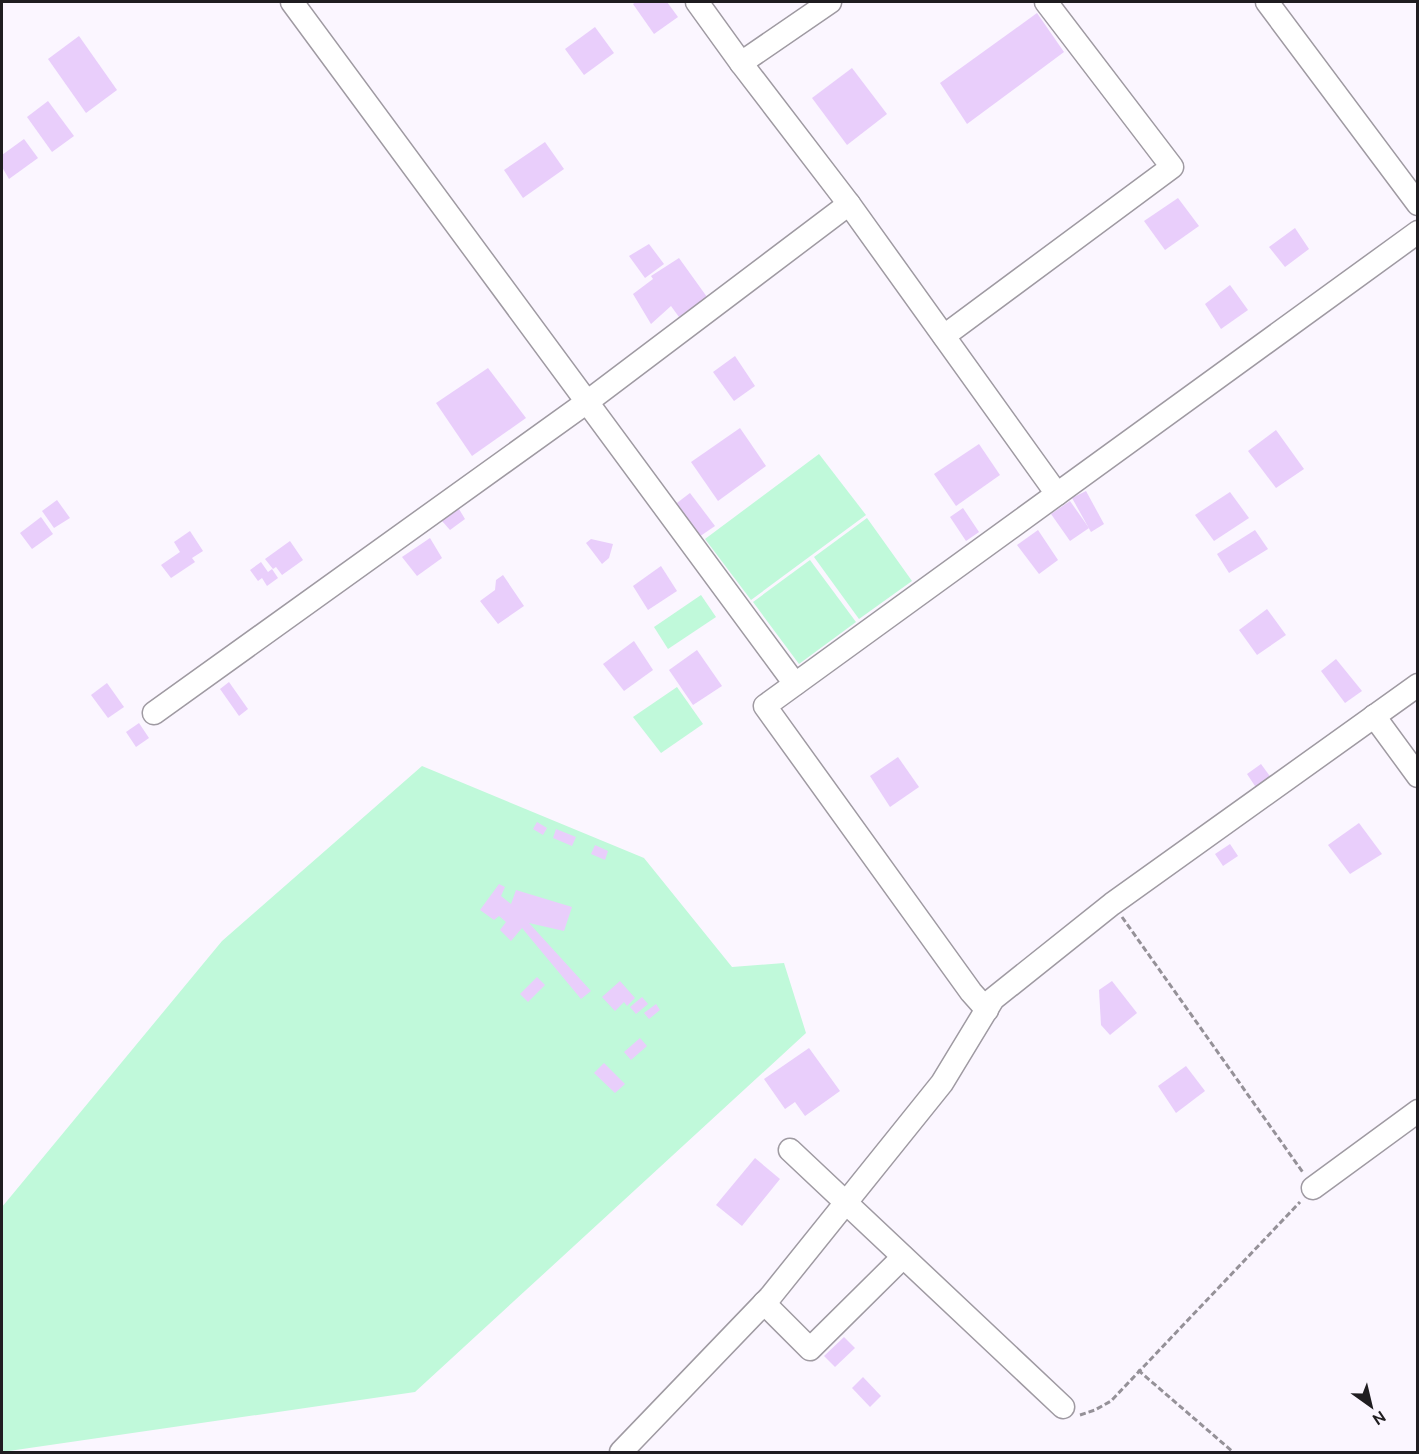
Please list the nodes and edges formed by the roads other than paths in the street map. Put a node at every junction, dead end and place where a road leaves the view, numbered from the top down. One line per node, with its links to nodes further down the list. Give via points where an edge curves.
1 (292, 2): 11 (street)
2 (696, 2): 6 (street)
3 (830, 2): 6 (street)
4 (1046, 2): 10 (street, via 1172,167)
5 (1267, 2): 8 (street)
6 (741, 63): 7 (street)
7 (849, 204): 10 (street); 11 (street)
8 (1418, 204)
9 (1418, 232): 12 (street)
10 (944, 336): 12 (street)
11 (587, 402): 13 (street); 15 (street)
12 (1057, 494): 13 (street)
13 (795, 684): 18 (street, via 765,706)
14 (1418, 685): 16 (street)
15 (154, 713)
16 (1374, 716): 17 (street); 18 (street, via 1112,904 993,999)
17 (1418, 776)
18 (987, 1010): 22 (street, via 942,1083)
19 (1418, 1111): 21 (street)
20 (790, 1150): 22 (street)
21 (1314, 1188)
22 (846, 1203): 23 (street); 24 (street)
23 (903, 1257): 24 (street, via 810,1349); 25 (street)
24 (764, 1303): 26 (street)
25 (1063, 1407)
26 (621, 1452)

